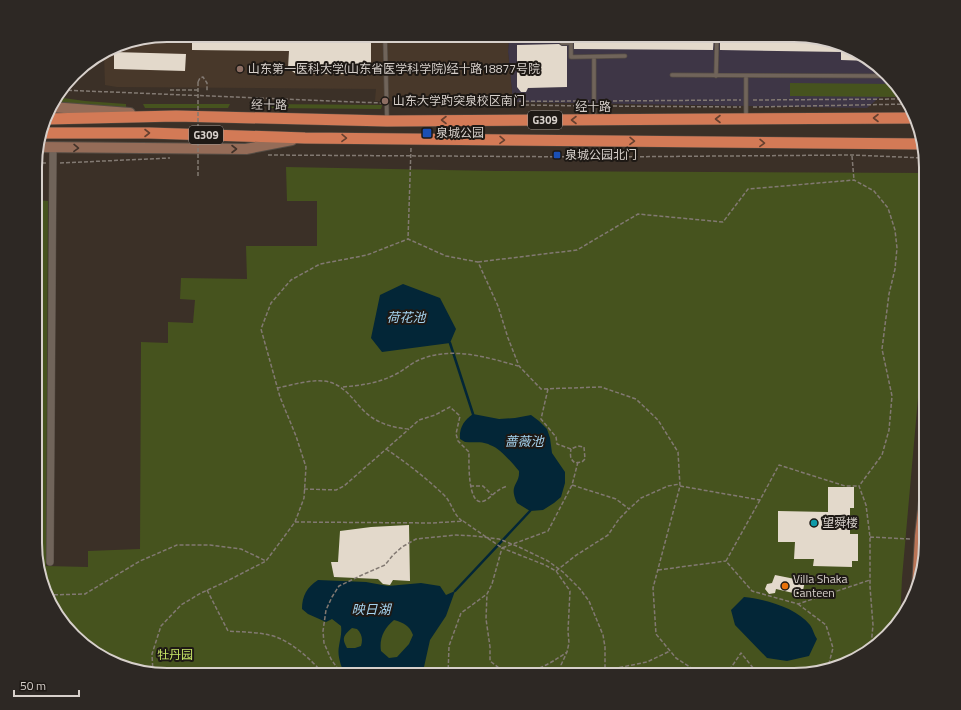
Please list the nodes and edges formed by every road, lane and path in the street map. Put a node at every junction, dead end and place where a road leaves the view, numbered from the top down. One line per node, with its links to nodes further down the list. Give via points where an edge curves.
1 (385, 42): 15 (lane)
2 (562, 42): 5 (lane, via 571,43 571,57)
3 (716, 42): 7 (lane)
4 (625, 56): 5 (lane)
5 (594, 57): 16 (lane)
6 (672, 76): 7 (lane)
7 (716, 76): 8 (lane)
8 (746, 76): 9 (lane); 14 (lane)
9 (879, 76)
10 (69, 90): 15 (path)
11 (198, 90): 12 (path, bridge, via 198,82 203,77 206,79); 15 (path, via 170,90 170,93); 41 (path, bridge)
12 (207, 91)
13 (899, 99): 14 (path)
14 (746, 100): 16 (path); 19 (lane)
15 (386, 103): 16 (path); 16 (path); 24 (lane)
16 (594, 103): 19 (path); 23 (lane)
17 (902, 104): 19 (path)
18 (58, 107): 20 (main road, 经十路)
19 (746, 113): 21 (highway, 经十路 / G309, one-way to 19); 23 (highway, 经十路 / G309, one-way to 23)
20 (176, 116): 22 (highway, 经十路 / G309); 24 (highway, 经十路 / G309)
21 (908, 118)
22 (52, 119)
23 (594, 120): 24 (highway, 经十路 / G309, one-way to 24)
24 (387, 121)
25 (47, 133): 26 (highway, G309, one-way to 26, via 149,133)
26 (305, 138): 27 (highway, G309, one-way to 27); 31 (main road, one-way to 26, via 246,149)
27 (411, 139): 28 (highway, G309, one-way to 28); 34 (path)
28 (851, 144): 29 (highway, G309); 33 (path)
29 (917, 144)
30 (44, 147): 31 (main road)
31 (54, 147): 40 (street)
32 (262, 155): 34 (path)
33 (852, 155): 34 (path); 38 (path); 42 (path)
34 (411, 156): 43 (path)
35 (199, 157): 37 (path)
36 (175, 158): 40 (path)
37 (191, 158)
38 (919, 158)
39 (42, 163): 40 (path)
40 (53, 163): 69 (street)
41 (198, 177)
42 (854, 180): 44 (path, via 748,189 724,222 638,214 577,250); 57 (path, via 874,191 888,208 897,248 882,348 892,396 889,430 882,455)
43 (408, 239): 44 (path, via 446,256); 47 (path, via 367,255 320,264 291,280 271,302 261,329)
44 (478, 262): 45 (path, via 498,306)
45 (519, 366): 46 (path, via 472,354 440,354 418,360 398,374 371,384); 48 (path, via 541,389)
46 (342, 387): 47 (path, via 329,381 317,380); 49 (path, via 365,412 380,422)
47 (277, 388): 58 (path, via 306,467)
48 (548, 389): 51 (path, via 541,420 556,437 557,444); 54 (path, via 601,387 636,399 658,420 678,452)
49 (409, 429): 50 (path); 55 (path, via 419,420 450,407 460,416 456,434 458,441 469,452)
50 (386, 449): 58 (path, via 336,490); 62 (path, via 414,467 446,497 456,516)
51 (572, 449): 52 (path, via 571,460); 52 (path, via 584,447 585,459)
52 (578, 462): 53 (path)
53 (572, 485): 61 (path, via 616,499); 66 (path, via 548,531)
54 (680, 485): 60 (path); 61 (path, via 668,486 641,498); 70 (path)
55 (470, 486): 59 (path, via 483,486); 59 (path, via 479,501 485,501)
56 (507, 486): 59 (path)
57 (859, 486): 60 (path, via 845,486 779,466); 64 (path, via 866,505)
58 (304, 489): 63 (path, via 304,498)
59 (492, 495)
60 (760, 500): 68 (path)
61 (629, 509): 71 (path, via 608,535 575,556)
62 (463, 521): 63 (path); 66 (path)
63 (295, 522): 67 (path)
64 (870, 537): 65 (path); 72 (path)
65 (919, 540)
66 (502, 548): 71 (path); 74 (path)
67 (266, 561): 73 (path); 75 (path, via 241,549 210,545 178,545 140,561 85,594)
68 (726, 561): 70 (path); 76 (path, via 752,590)
69 (50, 562)
70 (658, 570): 78 (path, via 653,588 656,634)
71 (556, 572): 79 (path, via 570,591)
72 (870, 580): 76 (path); 77 (path)
73 (207, 590): 81 (path, via 181,604 160,626 152,654); 83 (path, via 228,631 271,635 291,644)
74 (487, 594): 85 (path, via 461,613 449,646); 86 (path, via 486,619 490,662)
75 (54, 595)
76 (798, 604): 80 (path, via 826,625 833,648)
77 (872, 640)
78 (670, 651): 90 (path, via 647,662); 91 (path)
79 (567, 652): 87 (path, via 550,664); 88 (path)
80 (829, 663)
81 (153, 666): 82 (path)
82 (150, 667)
83 (319, 668)
84 (337, 668): 89 (path, bridge, via 324,643 323,631 326,610 339,586 385,565 402,547 416,540 456,535 499,539 548,561 563,572 589,601 603,635)
85 (448, 668)
86 (498, 668)
87 (539, 668)
88 (561, 668)
89 (605, 668)
90 (617, 668)
91 (691, 668)
92 (731, 668): 93 (path, via 741,653)
93 (753, 668)

